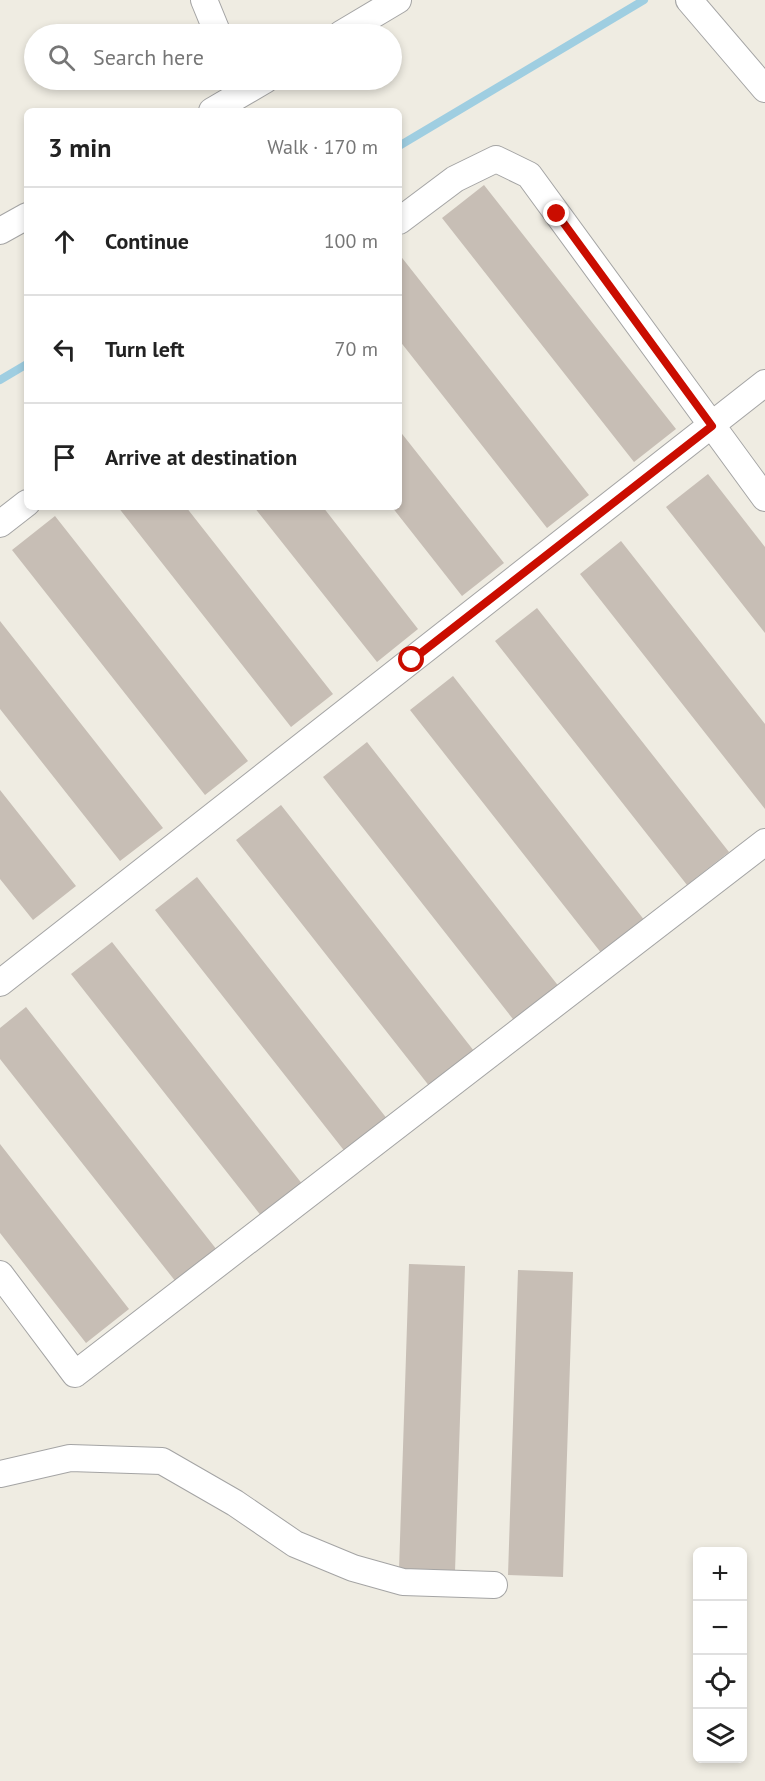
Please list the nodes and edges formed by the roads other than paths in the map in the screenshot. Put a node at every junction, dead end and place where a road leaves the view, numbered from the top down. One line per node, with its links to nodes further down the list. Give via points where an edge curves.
1 (204, 0): 4 (lane)
2 (398, 0): 5 (lane)
3 (690, 2): 6 (lane)
4 (214, 24)
5 (358, 24)
6 (765, 89)
7 (235, 90): 8 (lane)
8 (215, 108)
9 (24, 218): 11 (lane)
10 (402, 219): 13 (lane, via 455,178 496,159 529,175)
11 (0, 231)
12 (765, 383): 13 (lane)
13 (712, 426): 14 (lane); 18 (lane)
14 (765, 498)
15 (24, 505): 16 (lane)
16 (0, 524)
17 (765, 842): 19 (lane, via 75,1374)
18 (0, 983)
19 (0, 1274)
20 (0, 1474): 21 (lane, via 70,1458 162,1461 235,1503 295,1544 353,1568 403,1582)
21 (494, 1585)

